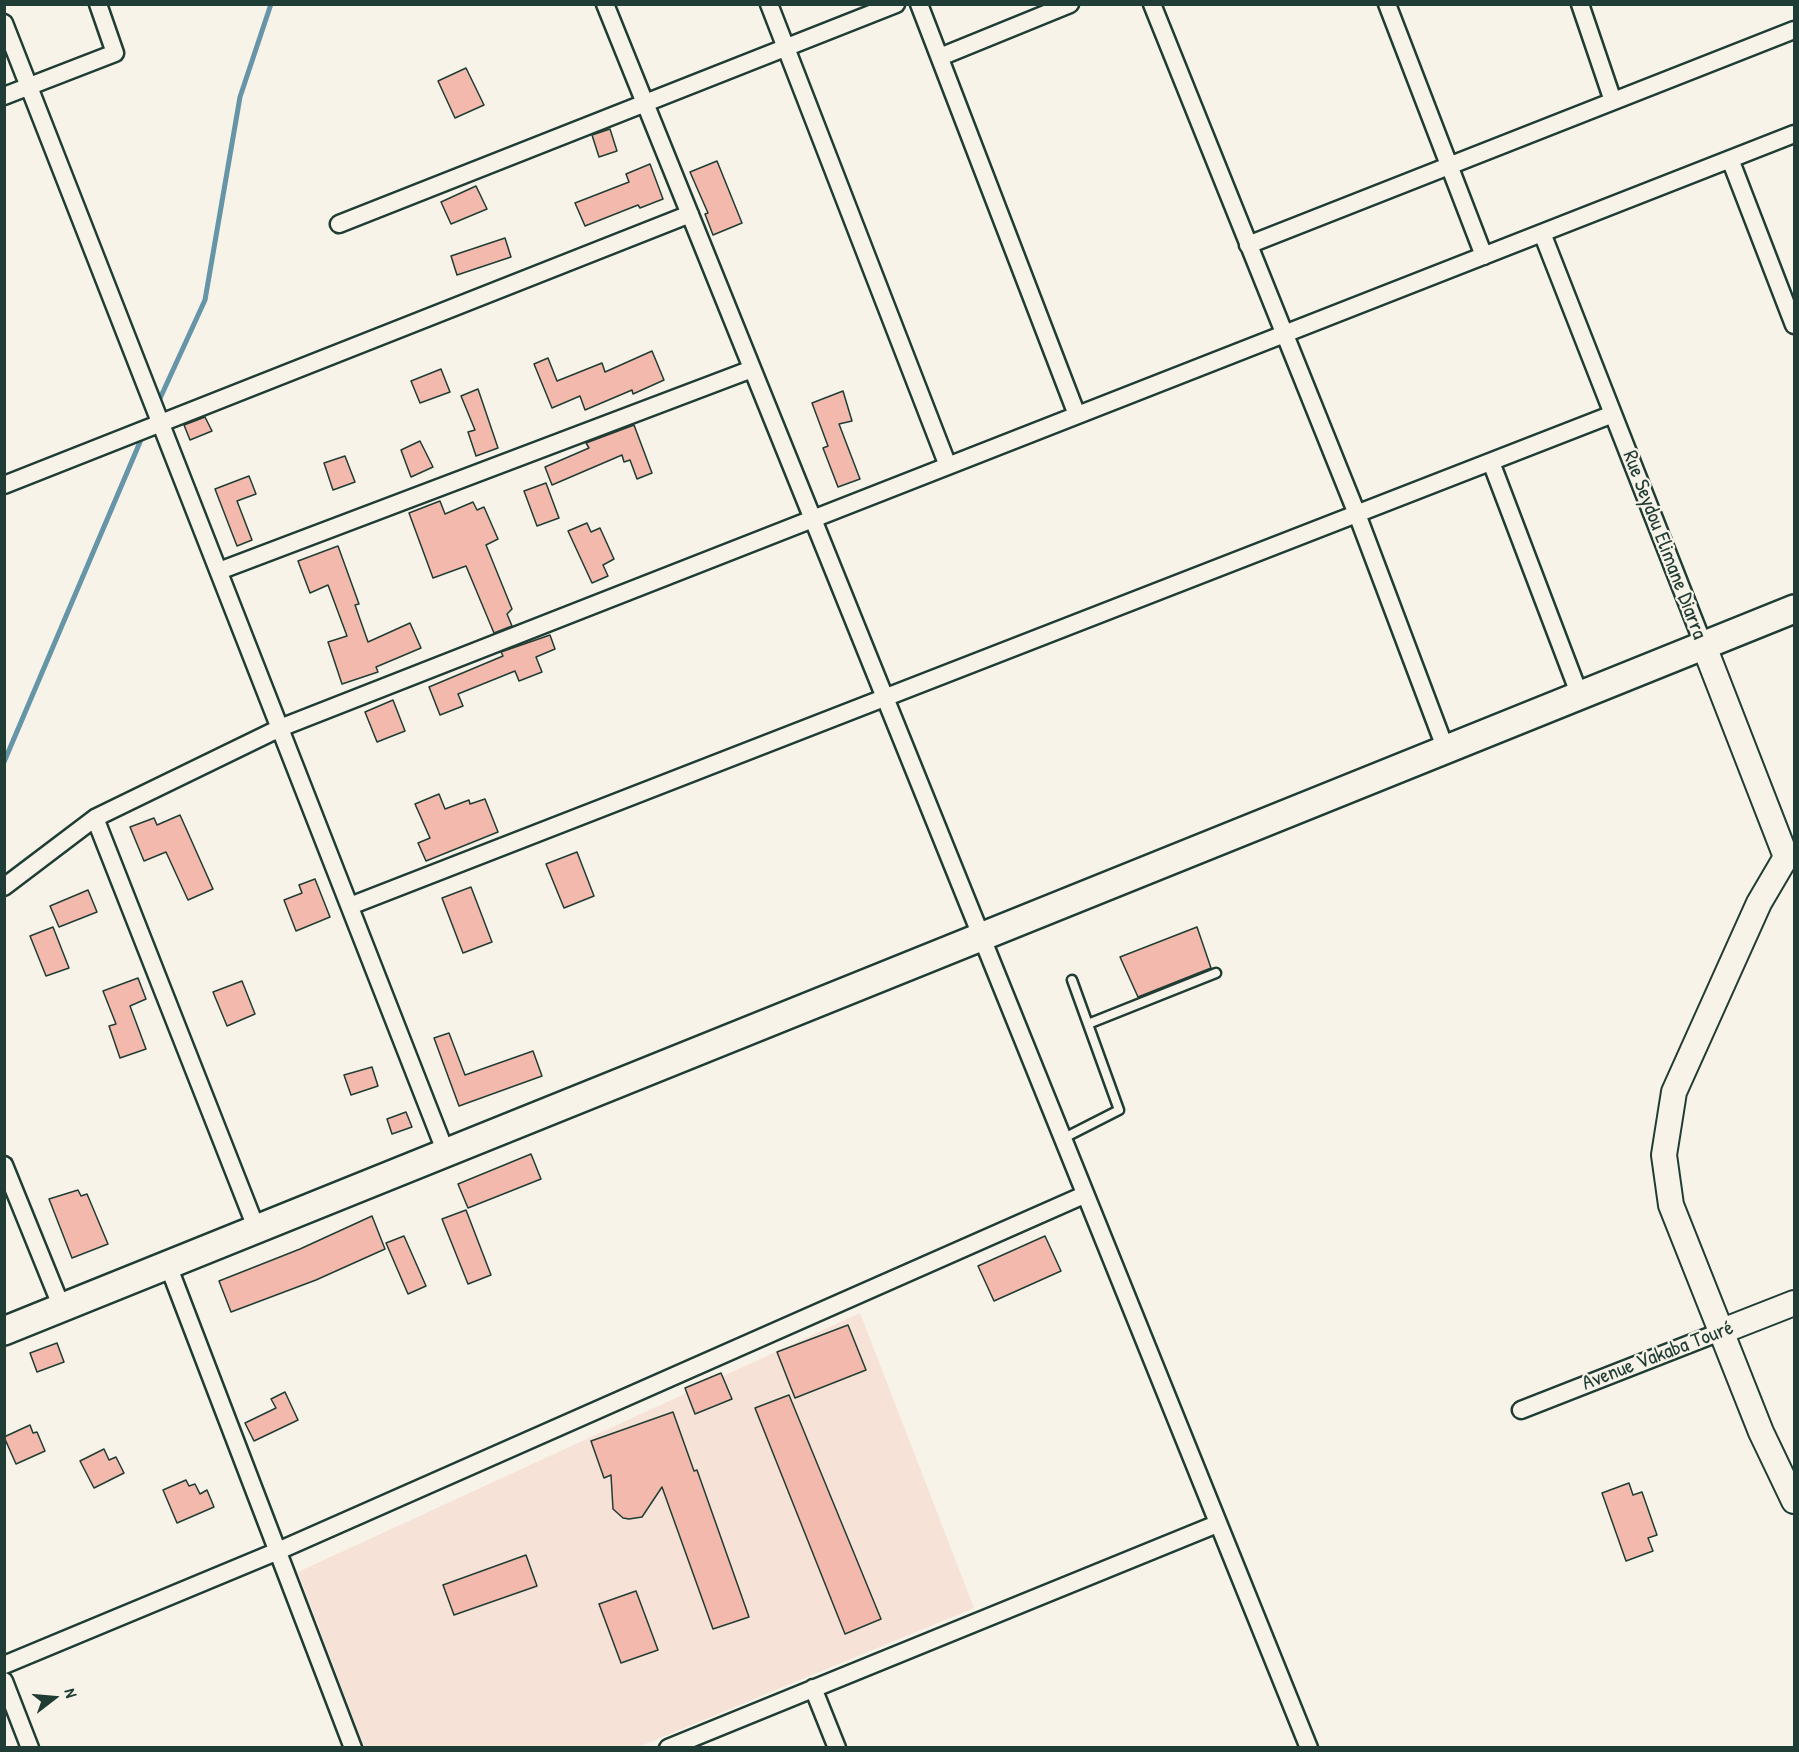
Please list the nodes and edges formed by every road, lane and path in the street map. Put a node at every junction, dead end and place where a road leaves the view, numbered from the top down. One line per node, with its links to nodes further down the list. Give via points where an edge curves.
1 (98, 4): 14 (street, via 115,52)
2 (605, 4): 17 (street)
3 (769, 4): 12 (street)
4 (896, 4): 12 (street)
5 (920, 4): 13 (street)
6 (1070, 4): 13 (street)
7 (1152, 4): 24 (street)
8 (1387, 4): 20 (street)
9 (1580, 4): 16 (street)
10 (4, 23): 14 (street)
11 (1794, 30): 16 (street)
12 (786, 48): 17 (street); 33 (street)
13 (940, 57): 30 (street)
14 (29, 86): 15 (street); 31 (street)
15 (4, 96)
16 (1613, 101): 20 (street)
17 (645, 104): 21 (street); 22 (street)
18 (1794, 134): 19 (street)
19 (1730, 159): 23 (street); 26 (street)
20 (1449, 166): 24 (street); 25 (street)
21 (690, 214): 28 (street); 31 (street)
22 (339, 224)
23 (1542, 233): 25 (street); 29 (street, Rue Seydou Elimane Diarra)
24 (1248, 245): 27 (street)
25 (1484, 256): 27 (street)
26 (1794, 325)
27 (1284, 334): 30 (street); 35 (street)
28 (752, 369): 36 (street); 37 (street)
29 (1613, 414): 32 (street); 39 (street, Rue Seydou Elimane Diarra)
30 (1077, 415): 33 (street)
31 (161, 424): 34 (street); 37 (street)
32 (1491, 462): 35 (street); 40 (street)
33 (948, 466): 36 (street)
34 (4, 485)
35 (1357, 514): 41 (street); 43 (street)
36 (812, 519): 41 (street); 42 (street)
37 (219, 572): 42 (street)
38 (1794, 609): 39 (main road)
39 (1704, 646): 40 (main road); 45 (street, Rue Seydou Elimane Diarra)
40 (1580, 696): 43 (main road)
41 (884, 698): 47 (street); 48 (street)
42 (280, 728): 44 (street); 47 (street)
43 (1446, 750): 48 (main road)
44 (95, 818): 46 (street); 56 (street)
45 (1790, 855): 61 (street, via 1759,903 1674,1092 1664,1155 1671,1205)
46 (4, 888)
47 (350, 906): 53 (street)
48 (981, 938): 52 (street); 53 (main road)
49 (1216, 973): 51 (lane)
50 (1072, 980): 51 (lane)
51 (1088, 1024): 52 (lane, via 1119,1110)
52 (1062, 1139): 55 (street)
53 (446, 1153): 56 (main road)
54 (4, 1165): 59 (street)
55 (1084, 1195): 64 (street); 65 (street)
56 (257, 1230): 57 (main road)
57 (168, 1265): 59 (main road); 65 (street)
58 (1794, 1303): 61 (street, Avenue Vakaba Touré)
59 (63, 1308): 60 (main road)
60 (4, 1332)
61 (1720, 1332): 62 (street, Avenue Vakaba Touré); 63 (street)
62 (1521, 1410)
63 (1794, 1501)
64 (1217, 1524): 68 (street); 73 (street)
65 (278, 1551): 66 (street); 70 (street)
66 (4, 1665)
67 (4, 1681): 69 (street)
68 (813, 1688): 71 (street); 72 (street)
69 (30, 1748)
70 (353, 1748)
71 (668, 1748)
72 (837, 1748)
73 (1309, 1748)

